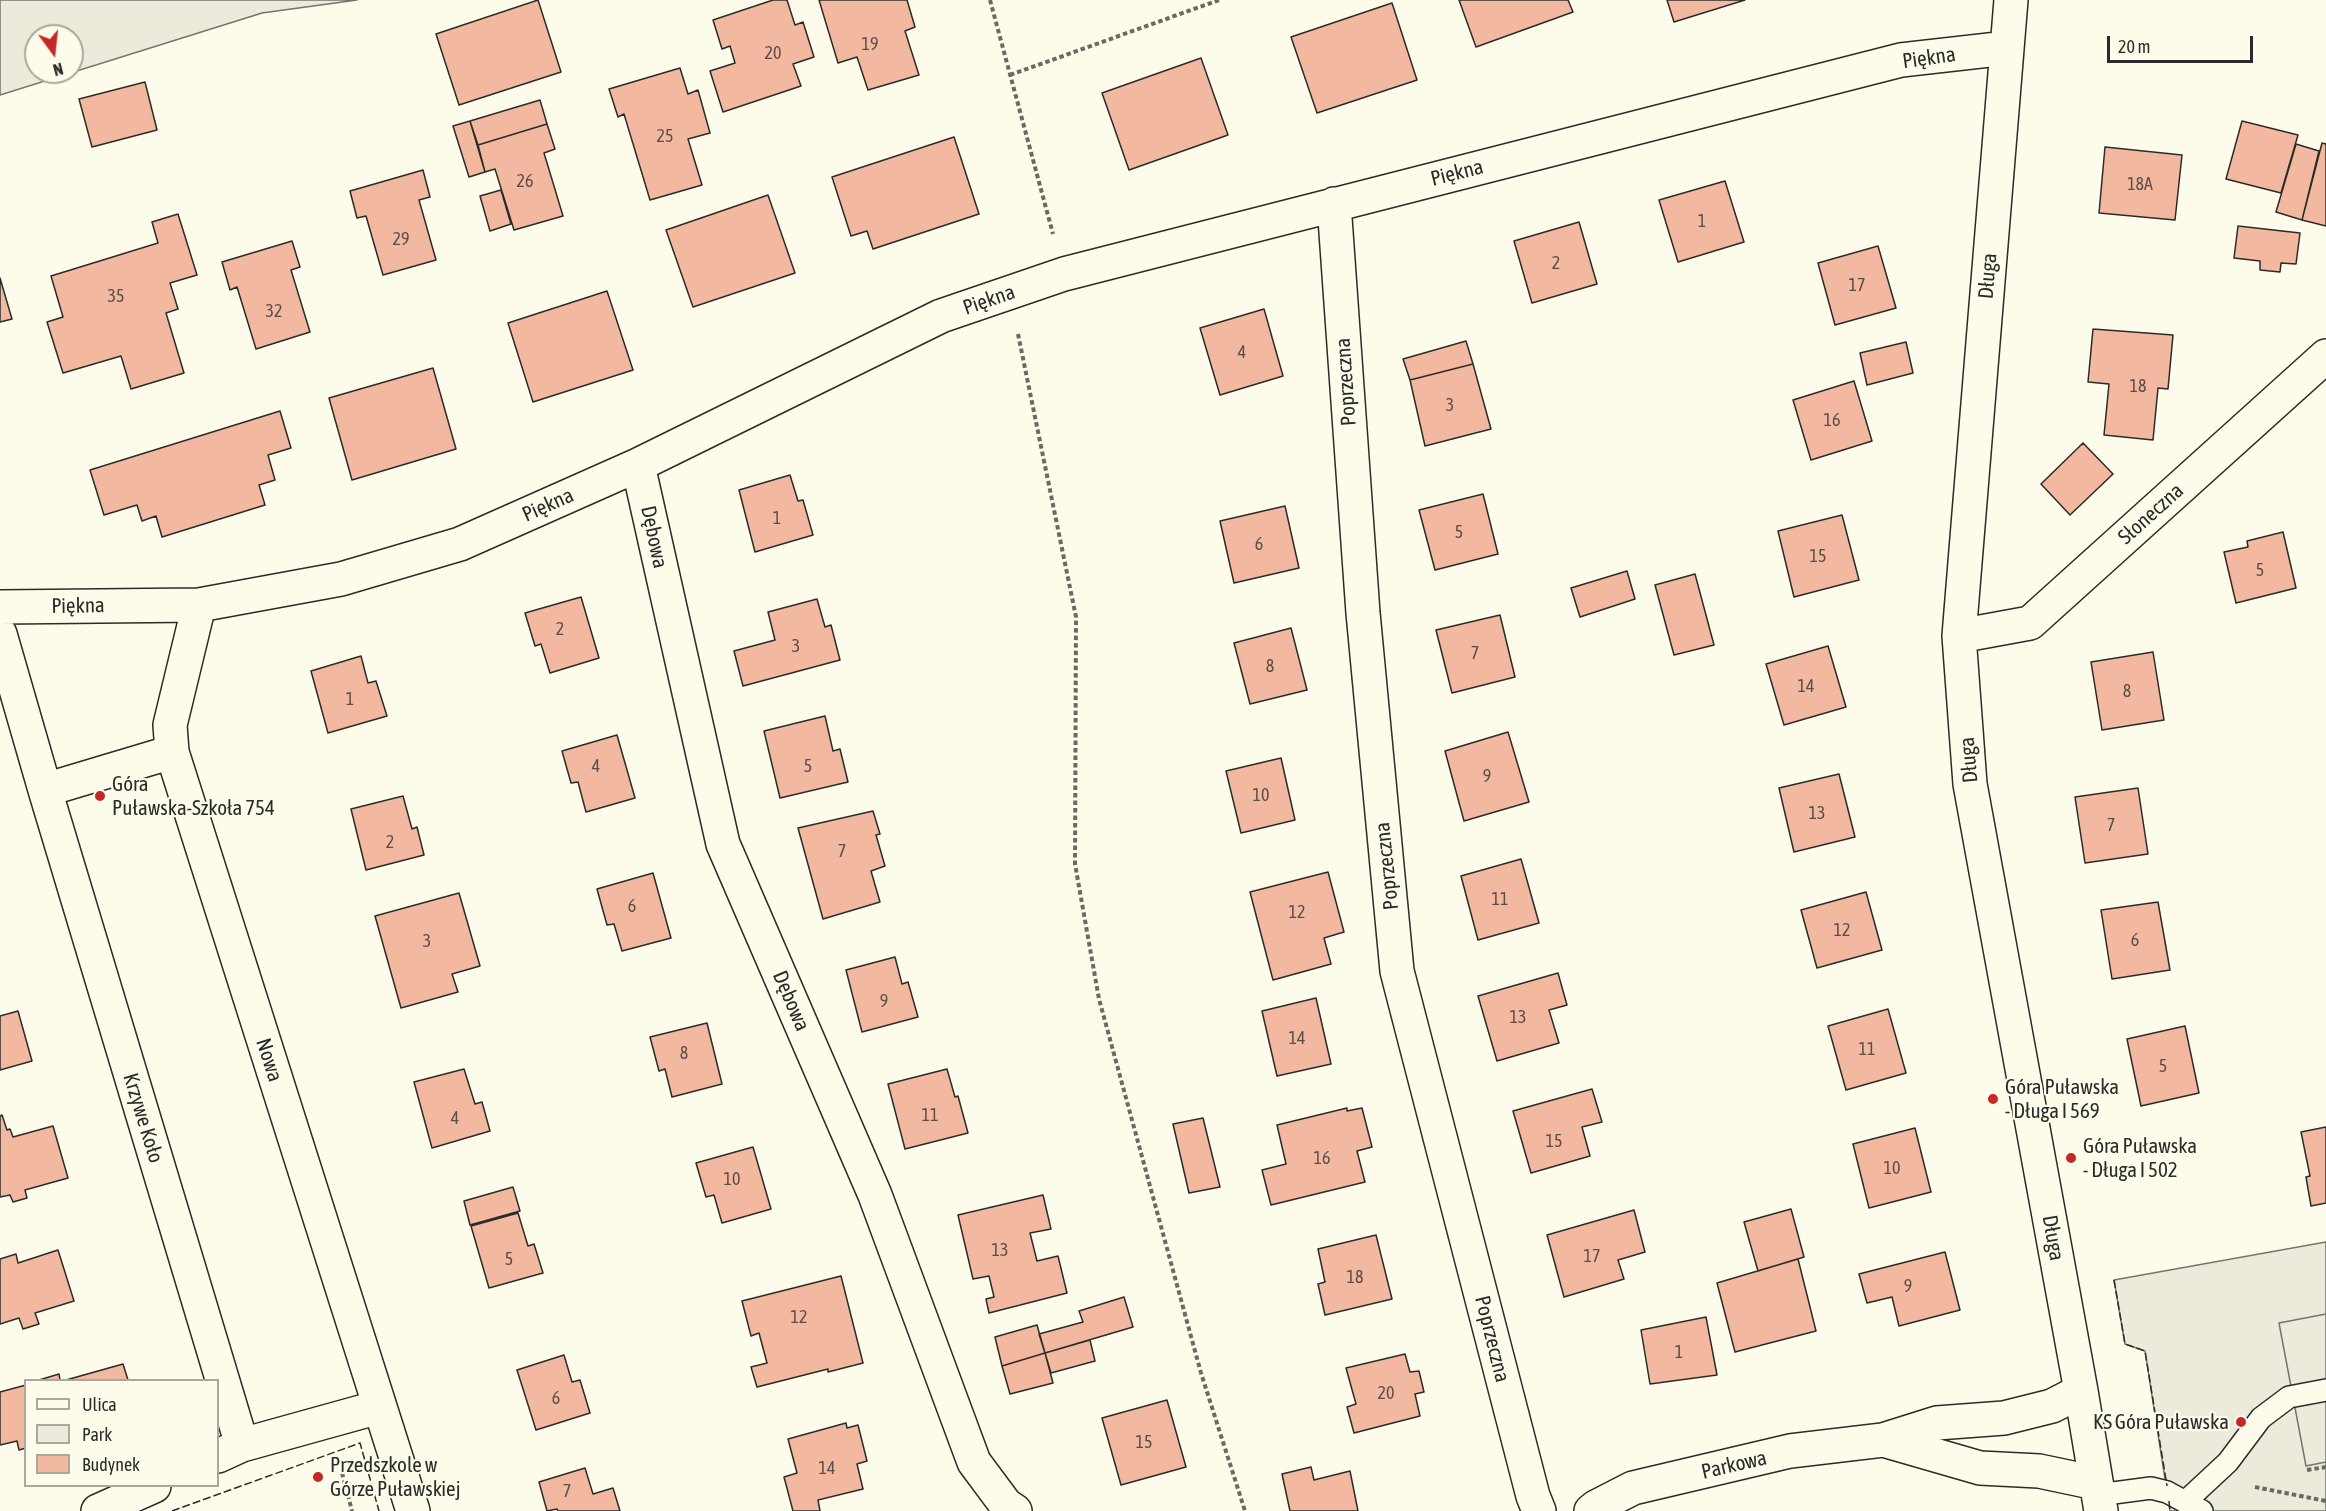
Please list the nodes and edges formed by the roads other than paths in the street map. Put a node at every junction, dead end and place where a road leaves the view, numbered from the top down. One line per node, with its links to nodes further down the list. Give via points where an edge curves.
1 (2011, 0): 2 (street, Długa)
2 (2007, 48): 3 (street, Piękna, via 1901,60); 9 (street, Długa)
3 (1334, 204): 5 (street, Piękna, via 1064,274 942,316); 25 (street, Poprzeczna, via 1363,613 1397,970)
4 (2326, 357): 9 (street, Słoneczna, via 2030,623)
5 (638, 465): 6 (street, Piękna, via 460,544 341,579); 24 (street, Dębowa, via 723,844 875,1195 974,1462 1006,1505)
6 (199, 605): 7 (street, Piękna); 10 (street, Nowa, via 170,725)
7 (0, 608)
8 (0, 634): 11 (street, Krzywe Koło)
9 (1959, 636): 14 (street, Długa, via 1970,784)
10 (172, 752): 11 (street); 15 (street, Nowa)
11 (45, 790): 12 (street, Krzywe Koło)
12 (210, 1379)
13 (2326, 1390): 21 (lane, via 2289,1397 2261,1418 2228,1462 2210,1478)
14 (2081, 1391): 17 (street, Parkowa, via 2052,1406 2004,1418 1937,1423); 20 (street, Długa)
15 (379, 1407): 18 (street, Krzywe Koło); 23 (street, Nowa)
16 (219, 1412): 18 (street, Krzywe Koło)
17 (1883, 1440): 20 (street, Parkowa, via 1980,1468 2039,1471); 26 (street, Parkowa, via 1790,1452 1633,1488)
18 (230, 1451)
19 (150, 1487): 22 (street)
20 (2099, 1496): 21 (lane, via 2151,1488 2168,1492)
21 (2193, 1506)
22 (98, 1511)
23 (413, 1511)
24 (1015, 1511)
25 (1539, 1511)
26 (1592, 1511)

